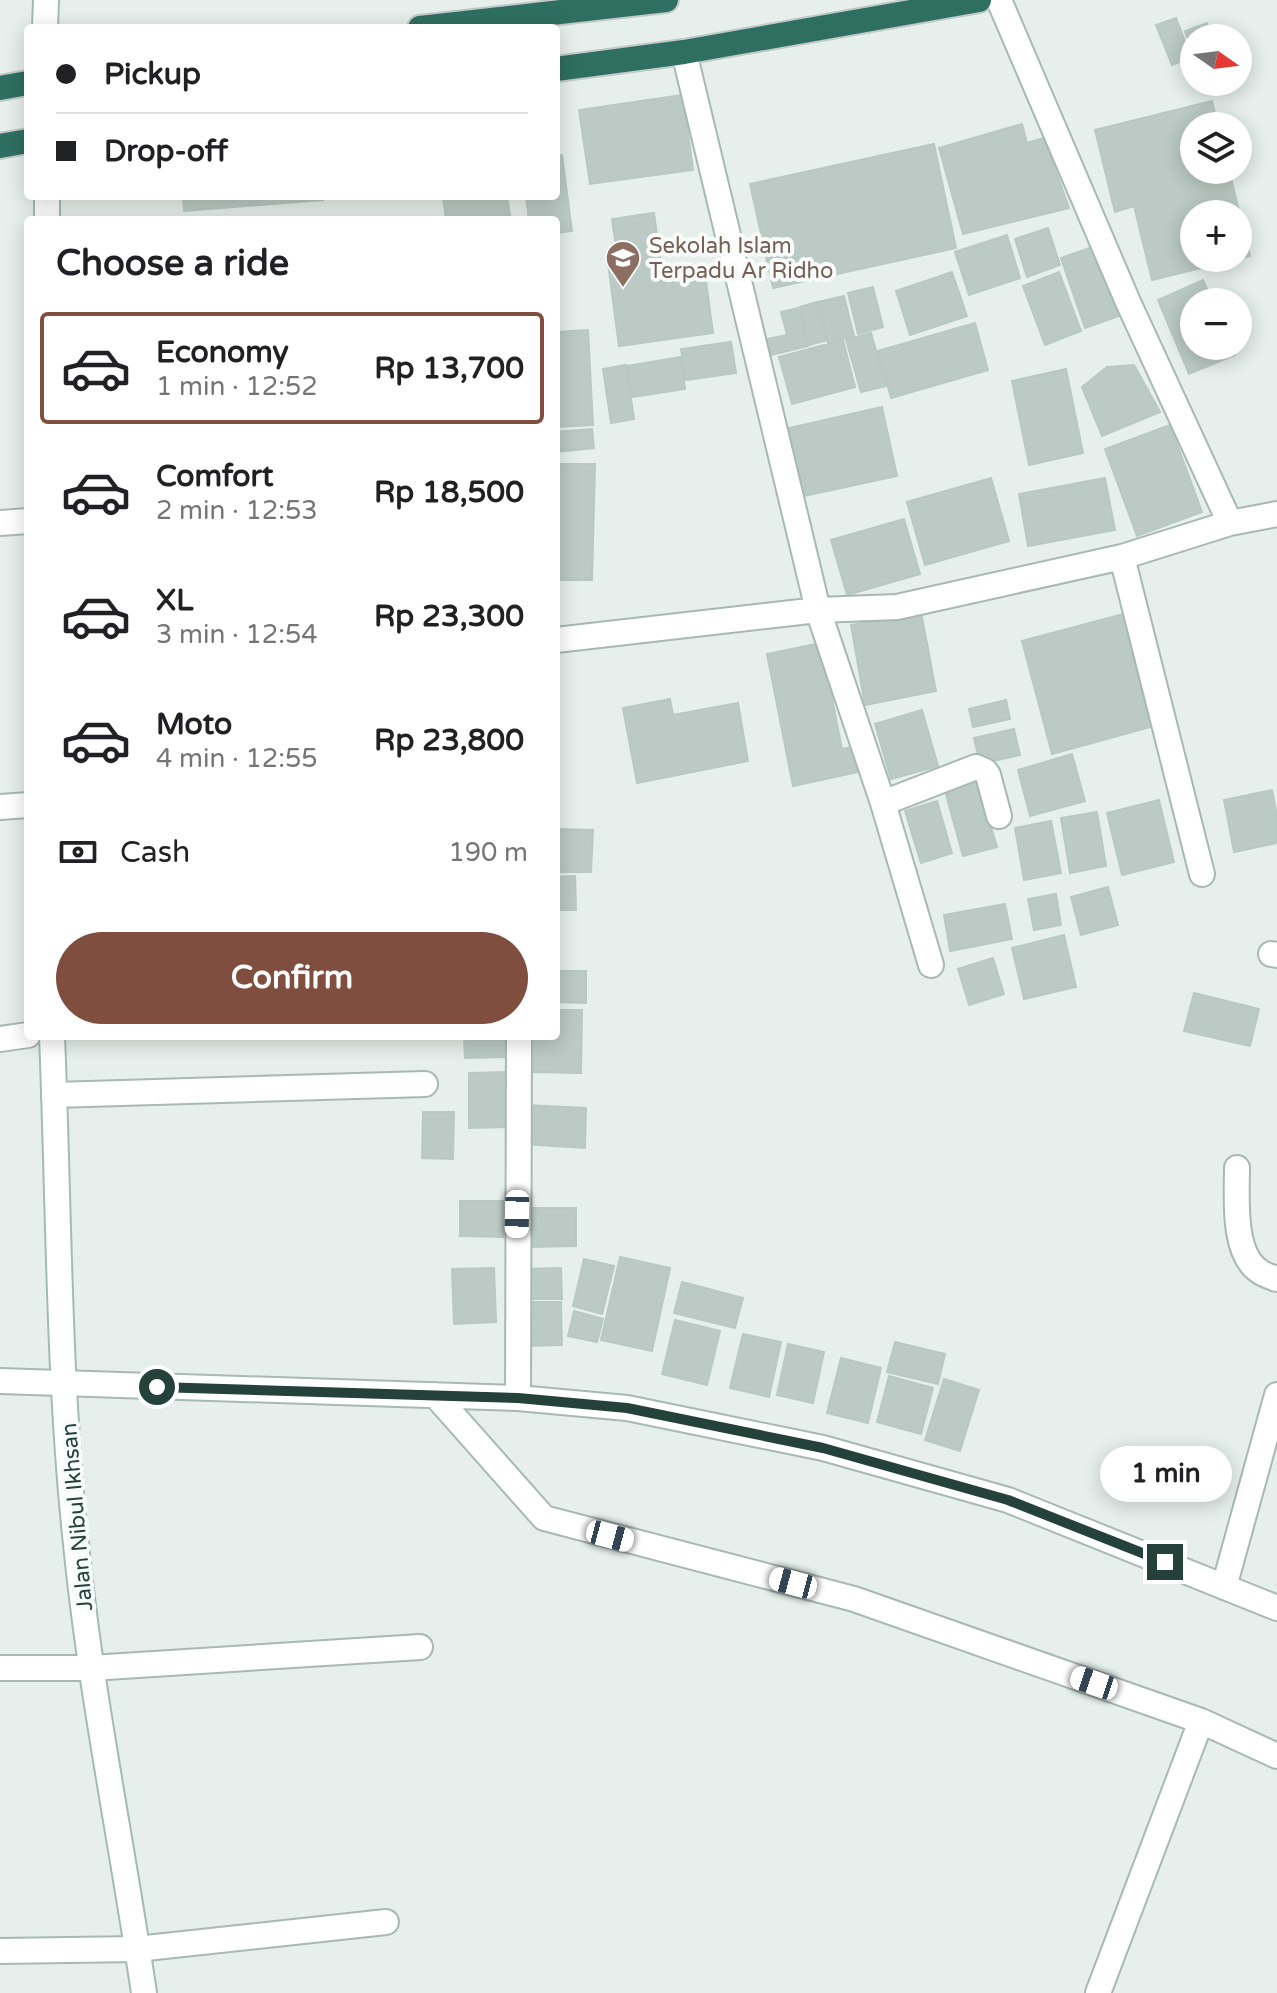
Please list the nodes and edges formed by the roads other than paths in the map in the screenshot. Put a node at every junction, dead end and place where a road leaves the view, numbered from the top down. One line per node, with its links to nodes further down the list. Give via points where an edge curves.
1 (46, 0): 5 (street)
2 (979, 0): 7 (highway)
3 (999, 0): 16 (street, via 1128,302)
4 (660, 1): 6 (highway)
5 (45, 24)
6 (456, 24)
7 (684, 52): 8 (highway); 18 (street)
8 (560, 68)
9 (24, 84): 10 (highway)
10 (0, 88)
11 (24, 142): 12 (highway)
12 (0, 146)
13 (1277, 514): 16 (street)
14 (24, 521): 15 (street)
15 (0, 523)
16 (1230, 523): 17 (street)
17 (1122, 557): 18 (street, via 897,607); 24 (street)
18 (818, 610): 19 (street); 20 (street)
19 (560, 640)
20 (883, 803): 23 (street, via 976,767 988,775); 25 (street)
21 (24, 805): 22 (street)
22 (0, 807)
23 (999, 816)
24 (1202, 874)
25 (931, 965)
26 (24, 1036): 27 (street)
27 (0, 1039)
28 (52, 1040): 31 (street, Jalan Nibul Ikhsan)
29 (519, 1040): 38 (street)
30 (425, 1084): 31 (street)
31 (54, 1095): 35 (street, Jalan Nibul Ikhsan)
32 (1237, 1168): 33 (street, via 1237,1219 1245,1255 1258,1271)
33 (1277, 1279)
34 (0, 1381): 35 (street)
35 (65, 1385): 36 (street); 43 (street, Jalan Nibul Ikhsan)
36 (435, 1395): 38 (street); 44 (street, via 544,1518 854,1599)
37 (1277, 1395): 39 (street)
38 (518, 1398): 39 (street, via 627,1408 823,1448 1008,1500)
39 (1224, 1587): 40 (street)
40 (1277, 1608)
41 (420, 1647): 43 (street)
42 (0, 1668): 43 (street)
43 (91, 1668): 47 (street, Jalan Nibul Ikhsan)
44 (1201, 1721): 45 (street); 50 (street)
45 (1277, 1756)
46 (386, 1922): 47 (street)
47 (137, 1949): 48 (street); 49 (street, Jalan Nibul Ikhsan)
48 (0, 1951)
49 (144, 1993)
50 (1098, 1993)

